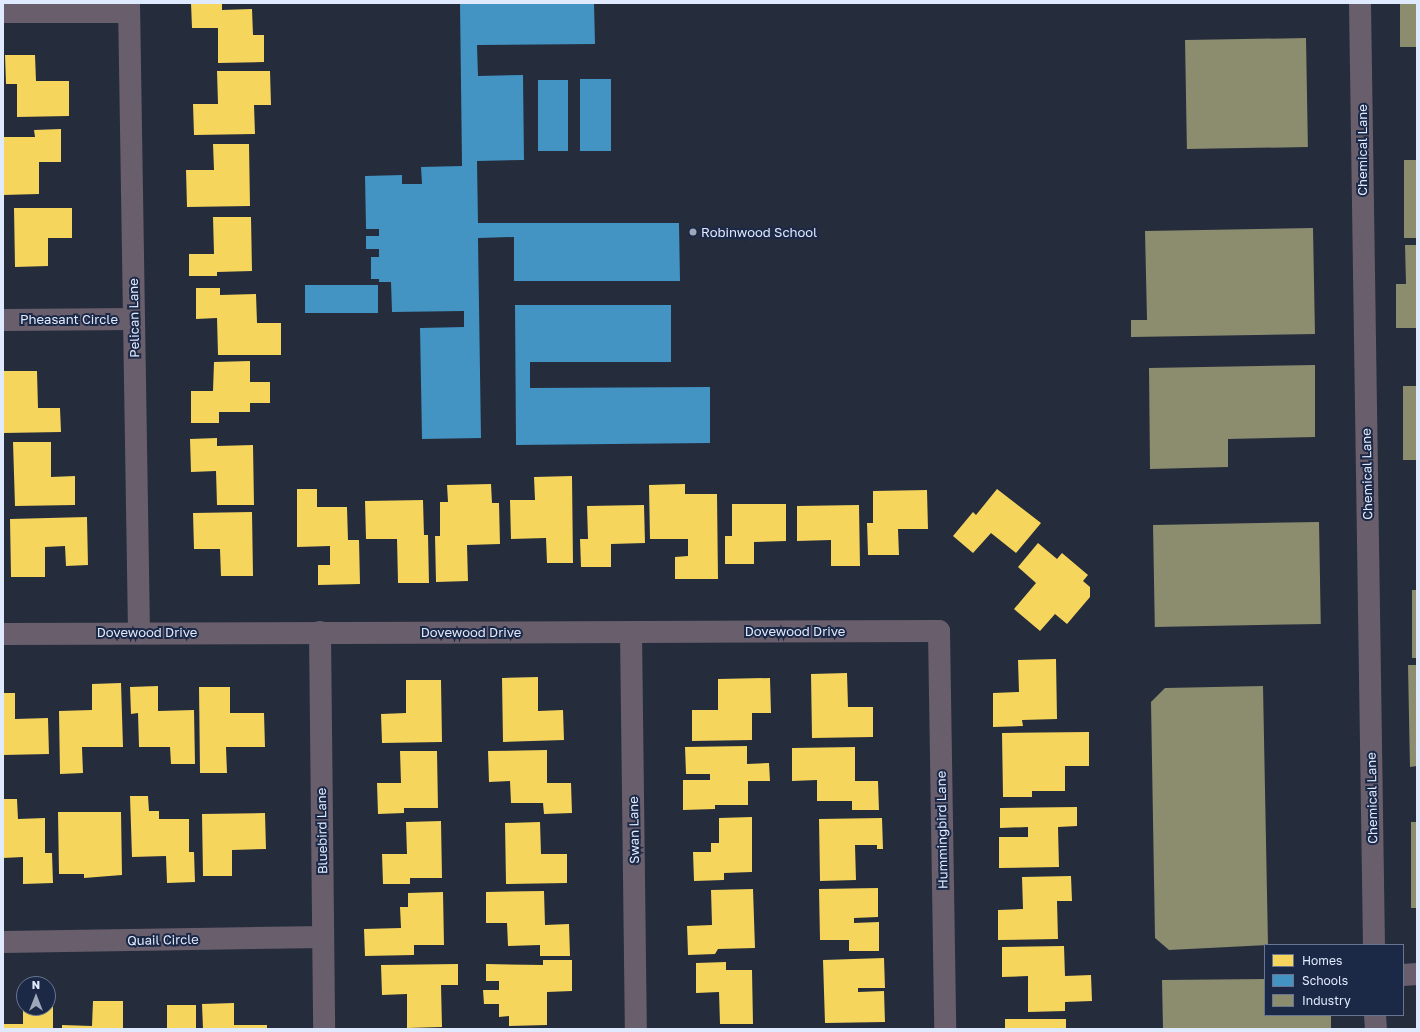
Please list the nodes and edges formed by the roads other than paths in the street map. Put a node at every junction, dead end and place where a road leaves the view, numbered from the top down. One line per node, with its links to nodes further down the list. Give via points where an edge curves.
1 (1360, 3): 13 (street, Chemical Lane)
2 (129, 8): 3 (street); 4 (street, Pelican Lane)
3 (3, 12)
4 (134, 319): 5 (street, Pheasant Circle); 7 (street, Pelican Lane)
5 (3, 320)
6 (939, 631): 9 (street, Dovewood Drive); 19 (street, Hummingbird Lane)
7 (139, 632): 8 (street, Dovewood Drive); 10 (street, Dovewood Drive)
8 (320, 632): 9 (street, Dovewood Drive); 11 (street, Bluebird Lane)
9 (631, 632): 18 (street, Swan Lane)
10 (3, 634)
11 (323, 937): 12 (street, Quail Circle); 17 (street, Bluebird Lane)
12 (3, 942)
13 (1374, 944)
14 (1417, 974): 15 (street)
15 (1404, 975)
16 (1375, 1016): 20 (street)
17 (324, 1029)
18 (636, 1029)
19 (945, 1029)
20 (1376, 1029)

